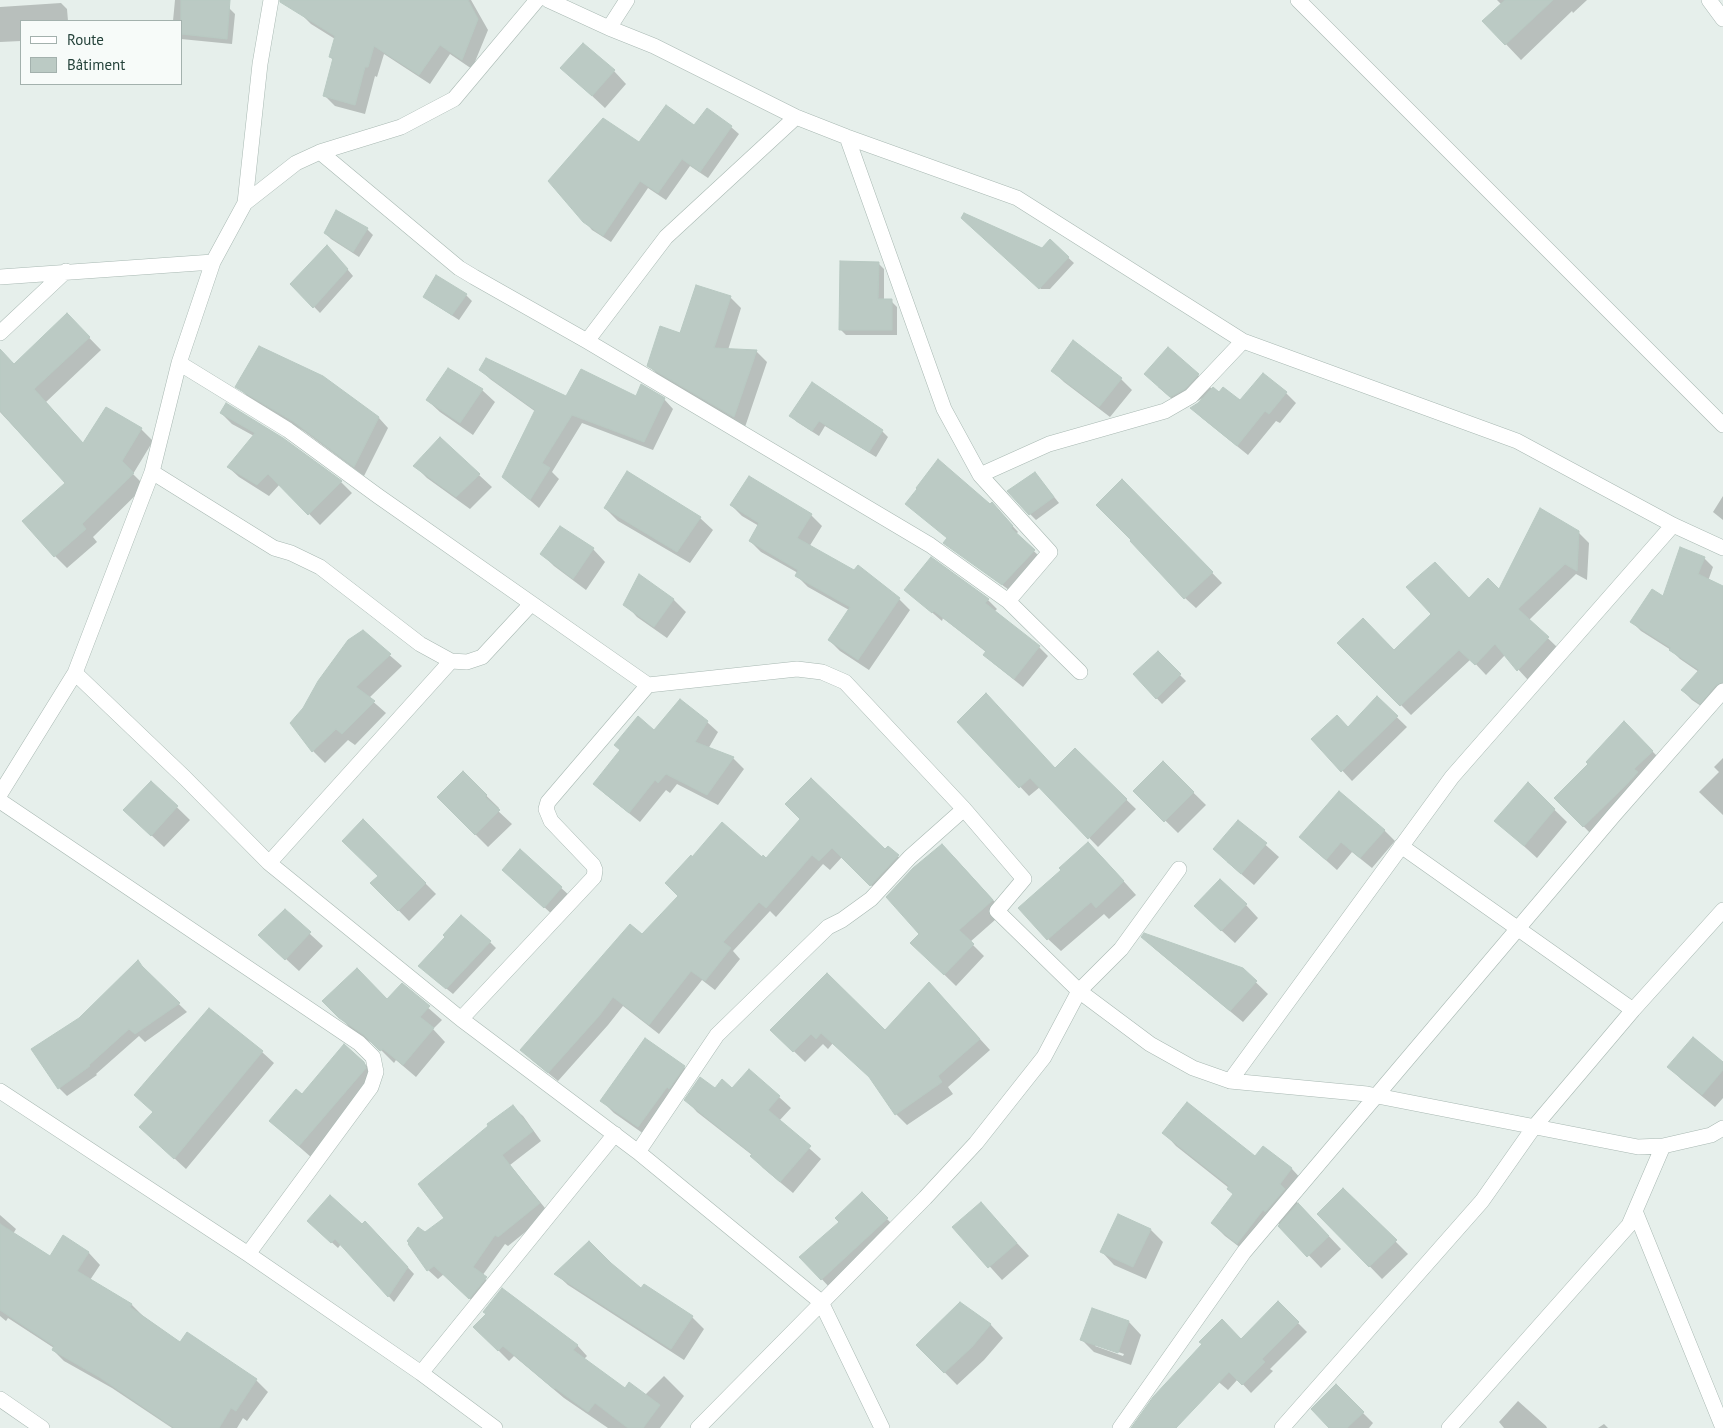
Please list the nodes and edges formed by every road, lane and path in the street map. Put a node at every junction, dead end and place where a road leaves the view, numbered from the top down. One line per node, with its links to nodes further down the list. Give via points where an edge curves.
1 (271, 0): 12 (street, via 260,64)
2 (537, 0): 11 (street, via 454,99 401,127)
3 (548, 0): 8 (street)
4 (627, 0): 8 (street)
5 (1298, 0): 20 (street)
6 (1709, 0): 7 (street)
7 (1723, 19)
8 (609, 28): 9 (street, via 654,46)
9 (796, 117): 10 (street); 17 (street, via 666,237)
10 (847, 137): 18 (street, via 1017,198); 22 (street, via 944,409)
11 (320, 152): 12 (street, via 296,163); 17 (street, via 459,268)
12 (245, 203): 13 (street)
13 (213, 262): 14 (street); 19 (street)
14 (66, 271): 15 (street); 16 (street)
15 (0, 276)
16 (0, 333)
17 (587, 341): 25 (street, via 930,545)
18 (1243, 341): 22 (street, via 1191,396 1165,411 1049,444); 23 (street, via 1517,441)
19 (179, 363): 21 (street); 26 (street, via 288,430)
20 (1723, 425)
21 (152, 472): 27 (street, via 258,539 320,567 420,644); 29 (street)
22 (980, 475): 25 (street, via 1050,552)
23 (1673, 526): 24 (street); 35 (street, via 1452,777)
24 (1723, 548)
25 (1008, 601): 28 (street)
26 (531, 604): 27 (street, via 482,658 467,662); 30 (street)
27 (450, 661): 36 (street)
28 (1080, 672)
29 (75, 673): 32 (street); 36 (street)
30 (648, 686): 34 (street, via 797,669 822,672 844,682); 42 (street, via 548,802 546,809 551,821 593,865 594,877)
31 (1723, 692): 39 (street)
32 (2, 789)
33 (0, 801): 52 (street, via 359,1043 373,1057 376,1072 371,1087)
34 (964, 809): 40 (street, via 1024,879 997,911); 50 (street, via 910,856 871,899 828,927 718,1035)
35 (1400, 846): 39 (street); 43 (street)
36 (269, 863): 42 (street)
37 (1179, 869): 40 (street, via 1121,950)
38 (1723, 910): 41 (street)
39 (1517, 928): 41 (street); 45 (street)
40 (1079, 991): 43 (street, via 1150,1044 1193,1068); 53 (street, via 1044,1057 976,1143)
41 (1633, 1010): 46 (street)
42 (461, 1019): 48 (street)
43 (1230, 1081): 45 (street)
44 (0, 1091): 52 (street)
45 (1376, 1095): 46 (street); 61 (street, via 1244,1252)
46 (1534, 1126): 49 (street, via 1638,1147); 62 (street, via 1482,1201)
47 (1723, 1128): 49 (street, via 1711,1135)
48 (615, 1134): 50 (street); 54 (street)
49 (1663, 1146): 51 (street)
50 (638, 1152): 53 (street)
51 (1635, 1211): 56 (street, via 1629,1225); 63 (street)
52 (248, 1254): 54 (street)
53 (821, 1302): 59 (street); 60 (street)
54 (421, 1373): 58 (street)
55 (0, 1399): 57 (street)
56 (1459, 1425)
57 (42, 1428)
58 (495, 1428)
59 (698, 1428)
60 (882, 1428)
61 (1120, 1428)
62 (1282, 1428)
63 (1723, 1428)

